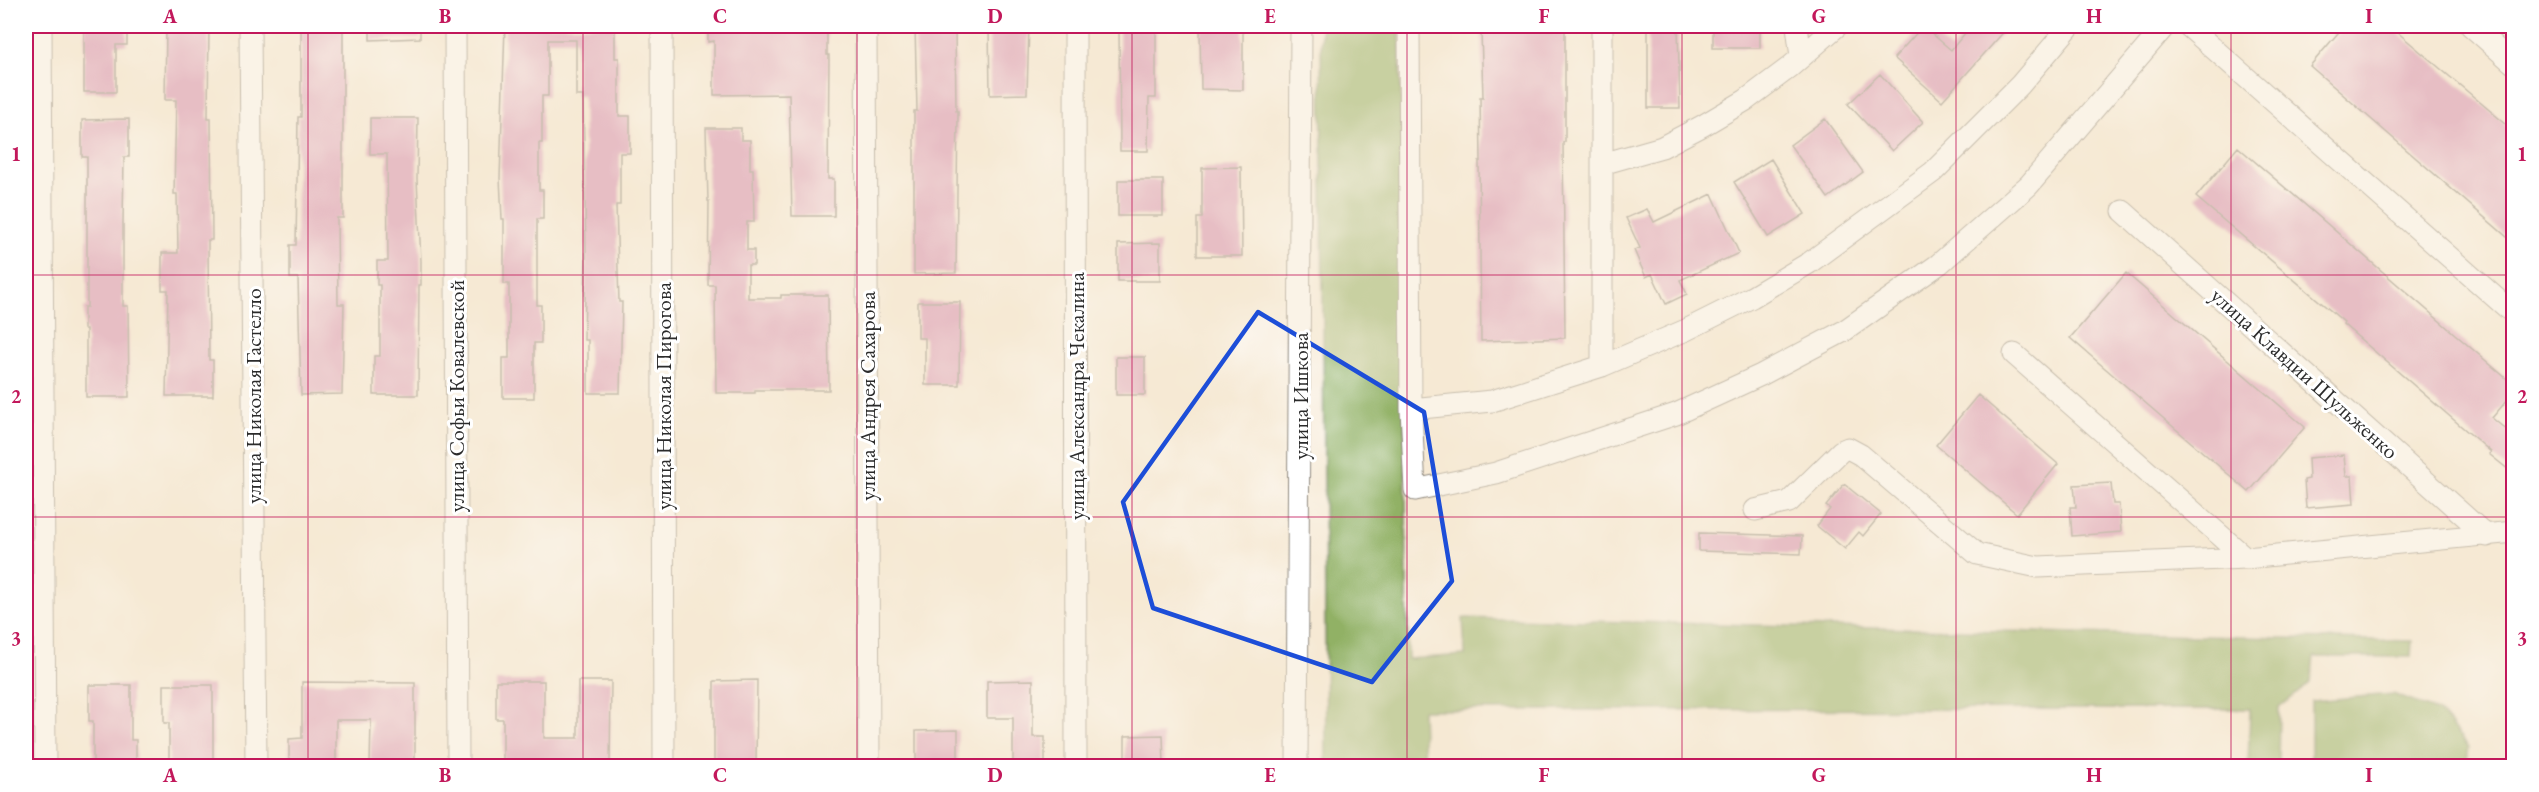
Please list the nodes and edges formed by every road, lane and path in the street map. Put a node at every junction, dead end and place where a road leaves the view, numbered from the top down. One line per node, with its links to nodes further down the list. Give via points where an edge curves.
1 (41, 26): 28 (street)
2 (250, 26): 29 (street, улица Николая Гастелло)
3 (455, 26): 30 (street, улица Софьи Ковалевской)
4 (662, 26): 31 (street, улица Николая Пирогова)
5 (866, 26): 32 (street, улица Андрея Сахарова)
6 (1075, 26): 33 (street, улица Александра Чекалина)
7 (1301, 26): 34 (street, улица Ишкова)
8 (1409, 26): 23 (street)
9 (1602, 26): 18 (street)
10 (1797, 26): 16 (street)
11 (1837, 26): 16 (street)
12 (2070, 26): 22 (street, via 2020,85 1941,164 1879,214 1752,297)
13 (2165, 26): 23 (street, via 2029,185 1939,264 1844,331 1761,375 1676,414 1496,473 1415,490)
14 (2188, 26): 20 (street)
15 (2470, 26): 17 (street)
16 (1801, 57): 18 (street, via 1746,100 1702,126 1662,147)
17 (2514, 64)
18 (1602, 164): 22 (street)
19 (2123, 211): 26 (street, улица Клавдии Шульженко)
20 (2514, 314)
21 (2014, 354): 27 (street)
22 (1602, 366): 23 (street, via 1492,400)
23 (1411, 409)
24 (1755, 510): 27 (street, via 1788,502 1848,448 1977,554 2038,567)
25 (2514, 532): 26 (street)
26 (2487, 536): 27 (street)
27 (2246, 558)
28 (45, 766)
29 (256, 766)
30 (459, 766)
31 (664, 766)
32 (869, 766)
33 (1076, 766)
34 (1297, 766)

